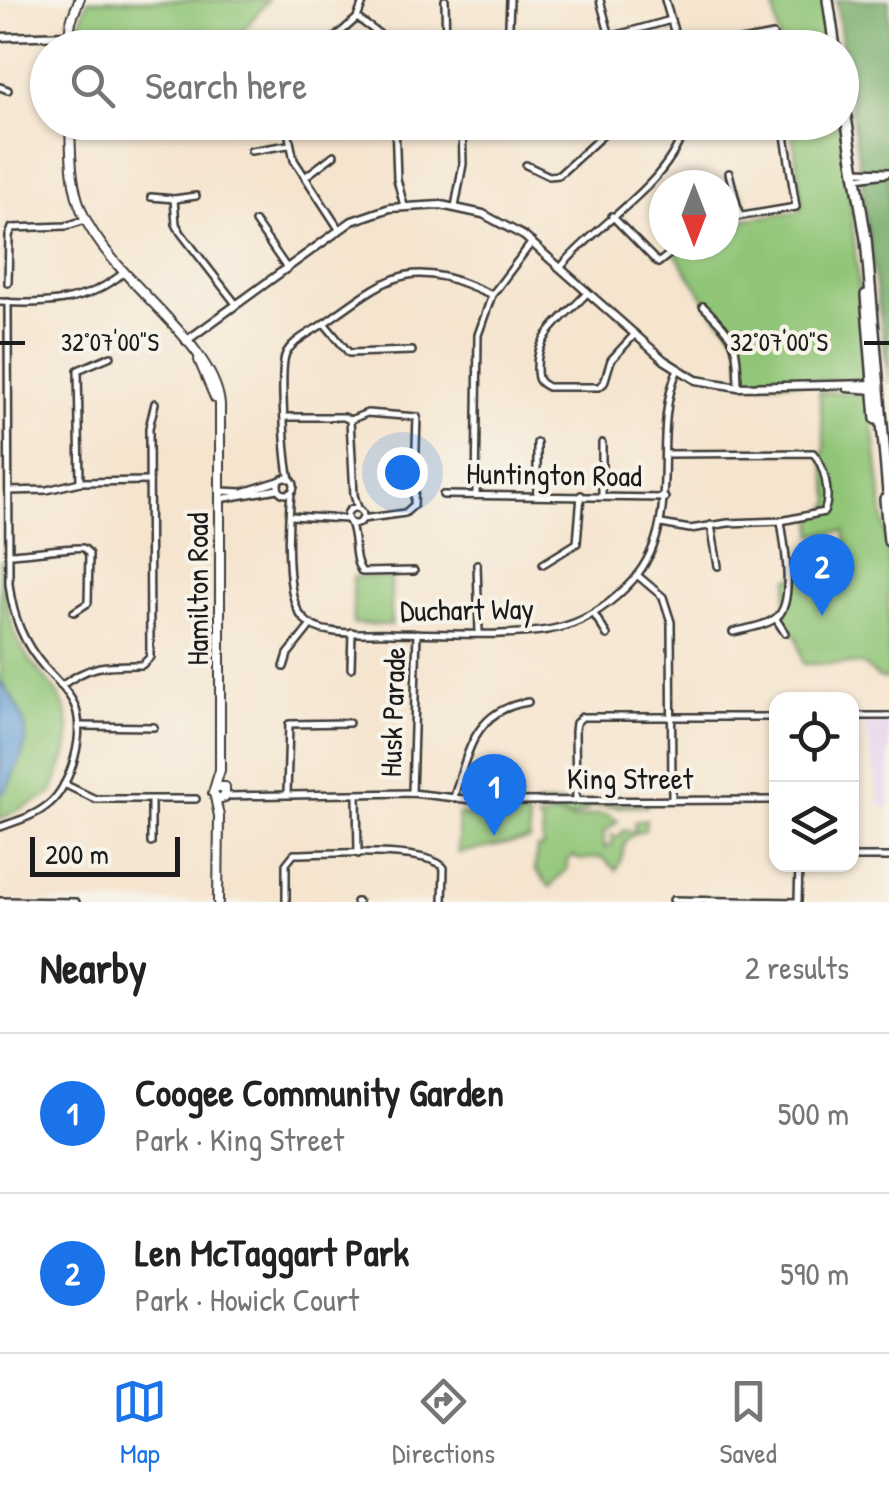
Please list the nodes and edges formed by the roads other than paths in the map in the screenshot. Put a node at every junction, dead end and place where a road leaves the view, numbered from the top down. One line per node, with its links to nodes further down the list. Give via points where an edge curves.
1 (79, 0): 10 (main road)
2 (364, 0): 8 (street)
3 (445, 0): 13 (street)
4 (510, 0): 14 (street)
5 (600, 0): 15 (street)
6 (665, 0): 9 (street)
7 (828, 0): 18 (main road)
8 (357, 18): 11 (street); 12 (street)
9 (671, 20): 16 (street); 17 (street)
10 (71, 30)
11 (343, 30)
12 (374, 30)
13 (446, 30)
14 (509, 30)
15 (608, 30)
16 (635, 30)
17 (674, 30)
18 (832, 30)
19 (30, 36): 20 (street)
20 (0, 37)
21 (0, 87): 22 (street)
22 (8, 90)
23 (71, 140): 46 (main road, Hamilton Road)
24 (288, 140): 31 (street)
25 (395, 140): 41 (street)
26 (462, 140): 42 (street)
27 (598, 140): 34 (street, via 559,175)
28 (681, 140): 44 (street, via 665,167)
29 (786, 140): 45 (street, via 796,207)
30 (850, 140): 36 (main road)
31 (288, 144): 32 (street); 37 (street)
32 (251, 151)
33 (334, 156): 37 (street)
34 (526, 165)
35 (889, 173): 36 (street)
36 (855, 174): 67 (main road)
37 (305, 177): 48 (street)
38 (196, 196): 40 (street)
39 (151, 197): 40 (street)
40 (174, 199): 58 (street, via 180,233)
41 (404, 206): 42 (street); 48 (street)
42 (456, 207): 49 (street)
43 (739, 212): 45 (street)
44 (612, 216): 50 (street); 52 (street)
45 (740, 216)
46 (86, 220): 53 (main road, Hamilton Road); 54 (street, via 12,228)
47 (255, 222): 51 (street)
48 (339, 229): 51 (street)
49 (532, 242): 52 (street); 56 (street)
50 (649, 254)
51 (286, 267): 58 (street)
52 (560, 267): 55 (street)
53 (123, 273): 57 (street, via 78,298); 62 (main road, Hamilton Road)
54 (8, 283)
55 (588, 292): 61 (street); 61 (street, via 542,341 542,384 600,387 614,356)
56 (492, 295): 60 (street, via 441,274 401,275); 83 (street, via 478,335)
57 (4, 302): 79 (street)
58 (236, 304): 62 (street)
59 (703, 306): 66 (street, via 732,336)
60 (324, 323): 63 (street, via 348,352); 69 (street, via 285,356)
61 (635, 334): 65 (street)
62 (188, 343): 81 (main road, Hamilton Road, via 212,378 219,409)
63 (412, 351)
64 (111, 356): 76 (street, via 78,370)
65 (678, 370): 66 (street); 73 (street, Duchart Way, via 665,408)
66 (738, 387): 67 (street)
67 (876, 387): 87 (main road); 93 (main road)
68 (155, 403): 77 (street)
69 (285, 417): 70 (street); 74 (street)
70 (350, 420): 88 (street); 88 (street, via 367,414 418,417 414,506 405,513)
71 (536, 443): 80 (street)
72 (602, 443): 85 (street)
73 (665, 454): 86 (street, Duchart Way); 90 (street, via 812,453 820,460 824,512)
74 (287, 466): 75 (street); 78 (street)
75 (290, 478): 78 (street); 78 (street, via 294,486)
76 (80, 482): 77 (street); 79 (street)
77 (149, 482): 112 (street, via 150,656 142,665 97,665)
78 (282, 487): 81 (street); 89 (street)
79 (10, 490): 94 (street)
80 (537, 494): 83 (street, Huntington Road); 84 (street, Huntington Road)
81 (220, 495): 122 (main road, Hamilton Road)
82 (443, 495): 83 (street, Huntington Road)
83 (476, 495)
84 (580, 495): 85 (street, Huntington Road); 96 (street, via 577,542)
85 (602, 495): 86 (street, Huntington Road)
86 (665, 498): 91 (street, Duchart Way)
87 (889, 504)
88 (354, 515): 89 (street); 98 (street, via 362,572)
89 (290, 516): 103 (street, via 292,599)
90 (780, 521): 92 (street); 102 (street, via 787,569)
91 (661, 524): 92 (street); 99 (street, Duchart Way)
92 (711, 525): 97 (street)
93 (889, 540)
94 (8, 554): 100 (street, via 84,548 88,603); 112 (street, via 20,633)
95 (477, 564): 105 (street)
96 (543, 564)
97 (718, 566)
98 (414, 571)
99 (637, 575): 101 (street, Duchart Way); 117 (street, via 659,592 670,615)
100 (74, 612)
101 (594, 614): 105 (street, Duchart Way, via 549,630); 109 (street)
102 (776, 619): 106 (street); 108 (street)
103 (311, 624): 104 (street, Duchart Way); 110 (street)
104 (352, 632): 107 (street, Duchart Way); 111 (street)
105 (479, 632): 107 (street, Duchart Way)
106 (733, 632)
107 (417, 633): 123 (street, Husk Parade)
108 (785, 634)
109 (606, 636)
110 (284, 667)
111 (351, 668)
112 (61, 686): 119 (street)
113 (528, 702): 126 (street, via 498,710 482,726)
114 (769, 716): 117 (street)
115 (859, 716): 116 (street)
116 (889, 716)
117 (673, 718): 129 (street, via 578,720); 130 (street)
118 (349, 723): 124 (street, via 289,724)
119 (80, 726): 120 (street); 121 (street)
120 (154, 727)
121 (64, 784): 127 (street, via 95,799); 132 (street, via 36,813)
122 (222, 792): 124 (street, King Street); 141 (main road, Hamilton Road)
123 (412, 793): 125 (street, King Street); 126 (street, King Street)
124 (288, 794): 125 (street, King Street)
125 (357, 795): 134 (street)
126 (454, 797): 129 (street, King Street)
127 (150, 800): 128 (street); 133 (street)
128 (196, 800)
129 (576, 800): 130 (street, King Street)
130 (672, 800): 131 (street, King Street)
131 (769, 800)
132 (0, 827)
133 (151, 843)
134 (358, 854): 142 (street, via 291,855); 143 (street, via 439,862)
135 (859, 857): 136 (street)
136 (889, 857)
137 (798, 872): 145 (street)
138 (672, 900): 144 (street)
139 (0, 901): 140 (street)
140 (76, 902)
141 (218, 902)
142 (286, 902)
143 (443, 902)
144 (684, 902): 145 (street)
145 (797, 902)

